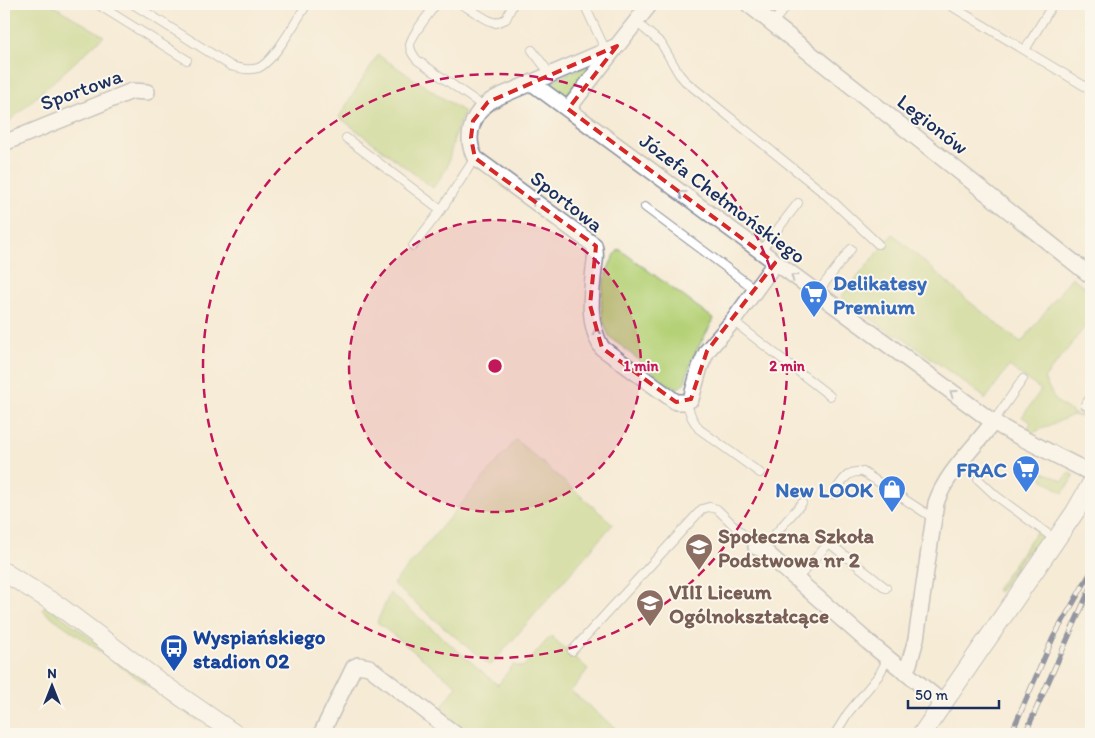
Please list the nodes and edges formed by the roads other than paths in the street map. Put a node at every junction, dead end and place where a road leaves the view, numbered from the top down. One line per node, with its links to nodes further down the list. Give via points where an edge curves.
1 (97, 4): 18 (lane)
2 (133, 4): 3 (lane, via 231,66 249,69 271,59)
3 (307, 4)
4 (436, 4): 23 (lane, via 412,39 412,53 417,60)
5 (462, 4): 6 (lane, via 496,23 506,19)
6 (513, 4)
7 (584, 4): 15 (lane)
8 (650, 4): 13 (street)
9 (748, 4): 14 (street, Legionów)
10 (789, 4): 14 (lane)
11 (948, 4): 17 (lane)
12 (1053, 4): 17 (lane)
13 (636, 22): 15 (street); 31 (lane, via 661,43 685,81 825,194)
14 (772, 23): 36 (street, Legionów)
15 (611, 48): 19 (street); 24 (street)
16 (532, 50): 19 (lane)
17 (1025, 50): 21 (lane)
18 (187, 60)
19 (551, 74): 20 (street)
20 (532, 83): 23 (street); 24 (street, Józefa Chełmońskiego)
21 (1091, 90)
22 (146, 92): 26 (street, Sportowa, via 132,91)
23 (483, 106): 27 (street, via 476,114 472,129)
24 (568, 110): 34 (street, Józefa Chełmońskiego, one-way to 24)
25 (346, 138): 30 (lane)
26 (4, 143)
27 (475, 158): 30 (lane); 43 (street, Sportowa, one-way to 27, via 676,402 602,348 590,306 596,254 594,245)
28 (798, 203): 34 (lane)
29 (645, 207): 37 (lane)
30 (441, 210): 32 (lane)
31 (878, 244)
32 (413, 246)
33 (851, 249): 38 (lane)
34 (760, 252): 35 (street, Józefa Chełmońskiego)
35 (775, 263): 37 (street); 38 (street, Józefa Chełmońskiego, one-way to 35)
36 (1091, 276)
37 (756, 290): 39 (street)
38 (817, 293): 45 (street, Józefa Chełmońskiego, one-way to 38)
39 (733, 321): 41 (lane); 43 (street, via 707,351 691,399)
40 (1023, 379): 45 (lane)
41 (830, 396)
42 (1091, 397): 44 (lane)
43 (686, 402): 46 (lane, via 699,429)
44 (1085, 405)
45 (993, 422): 47 (street, Józefa Chełmońskiego); 52 (street, via 940,490)
46 (760, 473)
47 (1091, 473)
48 (978, 479): 53 (lane)
49 (1091, 484): 53 (street)
50 (833, 494): 52 (lane, via 849,473 863,472)
51 (802, 503): 54 (lane)
52 (933, 518): 60 (street, via 916,639)
53 (1056, 540): 61 (street)
54 (759, 548): 56 (street); 58 (lane, via 717,509 702,509)
55 (4, 572): 62 (street, via 59,606)
56 (797, 579): 57 (lane, via 829,543); 59 (street)
57 (886, 588)
58 (572, 651)
59 (888, 658): 60 (street); 65 (lane)
60 (904, 672): 61 (street)
61 (943, 703): 66 (street)
62 (235, 734)
63 (321, 734): 64 (street, via 354,667 358,665 369,667)
64 (455, 734)
65 (835, 734)
66 (922, 734)

